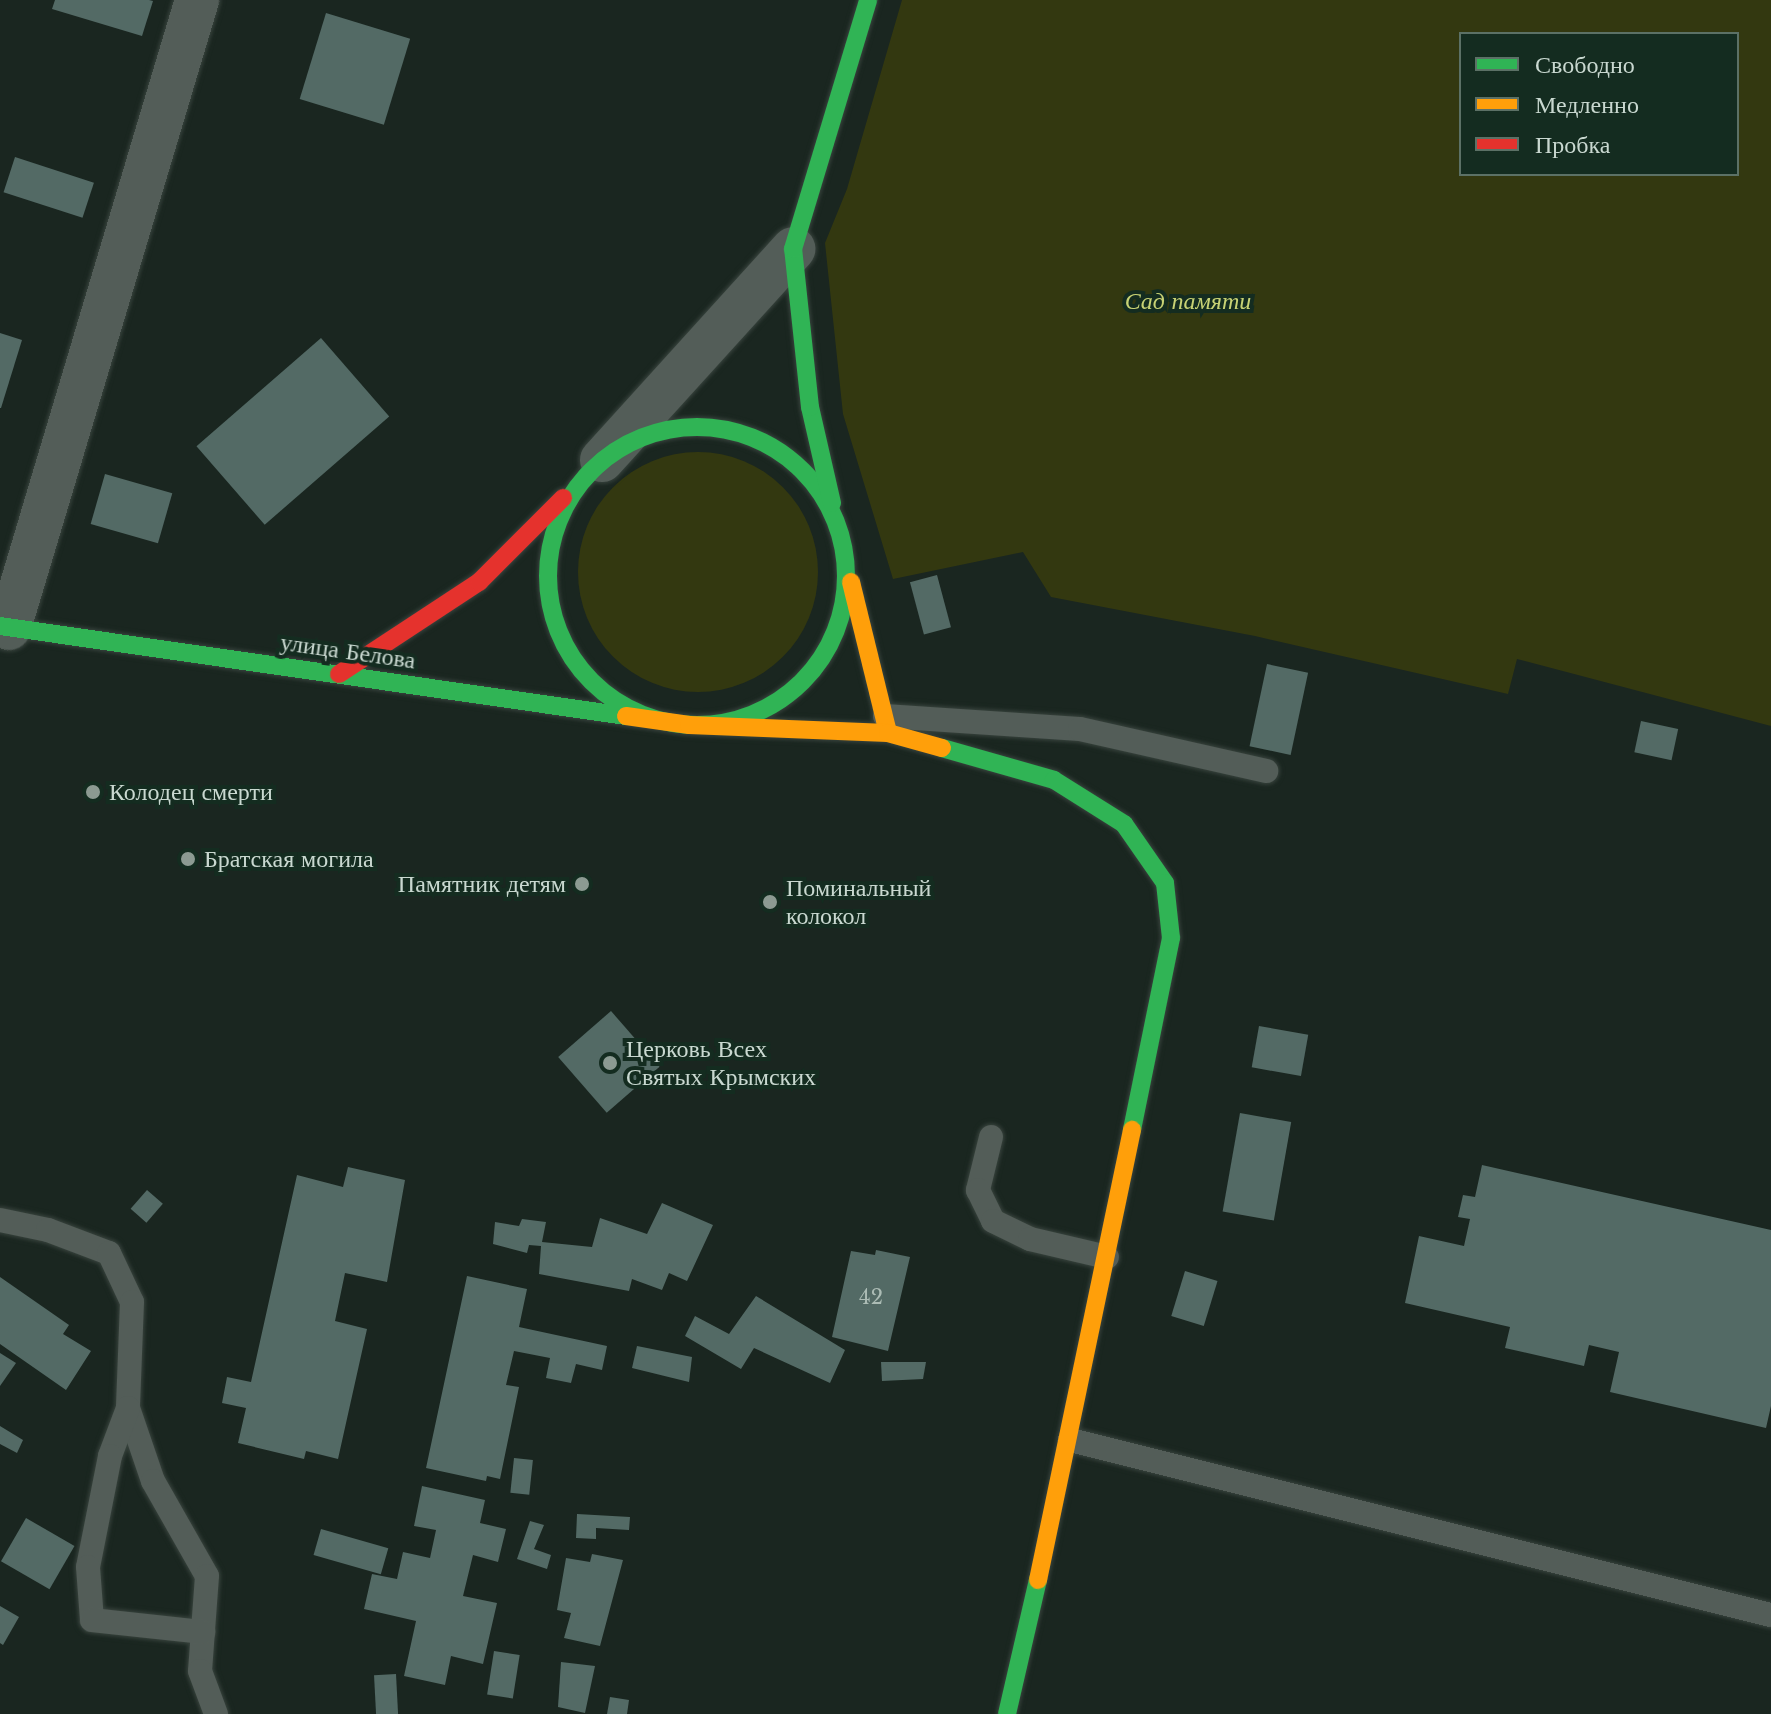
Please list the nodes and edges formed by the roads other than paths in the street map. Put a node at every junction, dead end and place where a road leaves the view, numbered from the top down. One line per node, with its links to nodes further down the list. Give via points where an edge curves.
1 (197, 0): 6 (street)
2 (868, 0): 3 (street)
3 (793, 249): 4 (street); 5 (street, via 810,407)
4 (602, 460): 5 (street, via 632,440 666,430 701,426 737,432 770,445 798,467 821,494); 7 (street, via 479,582); 8 (street, via 577,486 549,551 548,587 555,622 570,655 621,704 654,719)
5 (837, 526): 8 (street, via 845,562 844,598 834,634 816,665 761,711); 9 (street)
6 (4, 627): 7 (street, улица Белова)
7 (339, 674): 8 (street, улица Белова)
8 (689, 725): 9 (street)
9 (885, 725): 10 (lane, via 1080,729); 13 (street, via 1054,780 1124,824 1165,883 1171,938)
10 (1266, 771)
11 (991, 1137): 13 (lane, via 978,1190 993,1221 1030,1239)
12 (0, 1220): 14 (lane, via 48,1230 109,1253 132,1302)
13 (1107, 1257): 15 (street)
14 (128, 1408): 17 (lane, via 153,1481 207,1576); 17 (lane, via 110,1456 88,1567 92,1620)
15 (1070, 1440): 16 (lane); 19 (street)
16 (1771, 1615)
17 (203, 1632): 18 (lane, via 200,1671)
18 (216, 1714)
19 (1007, 1714)

